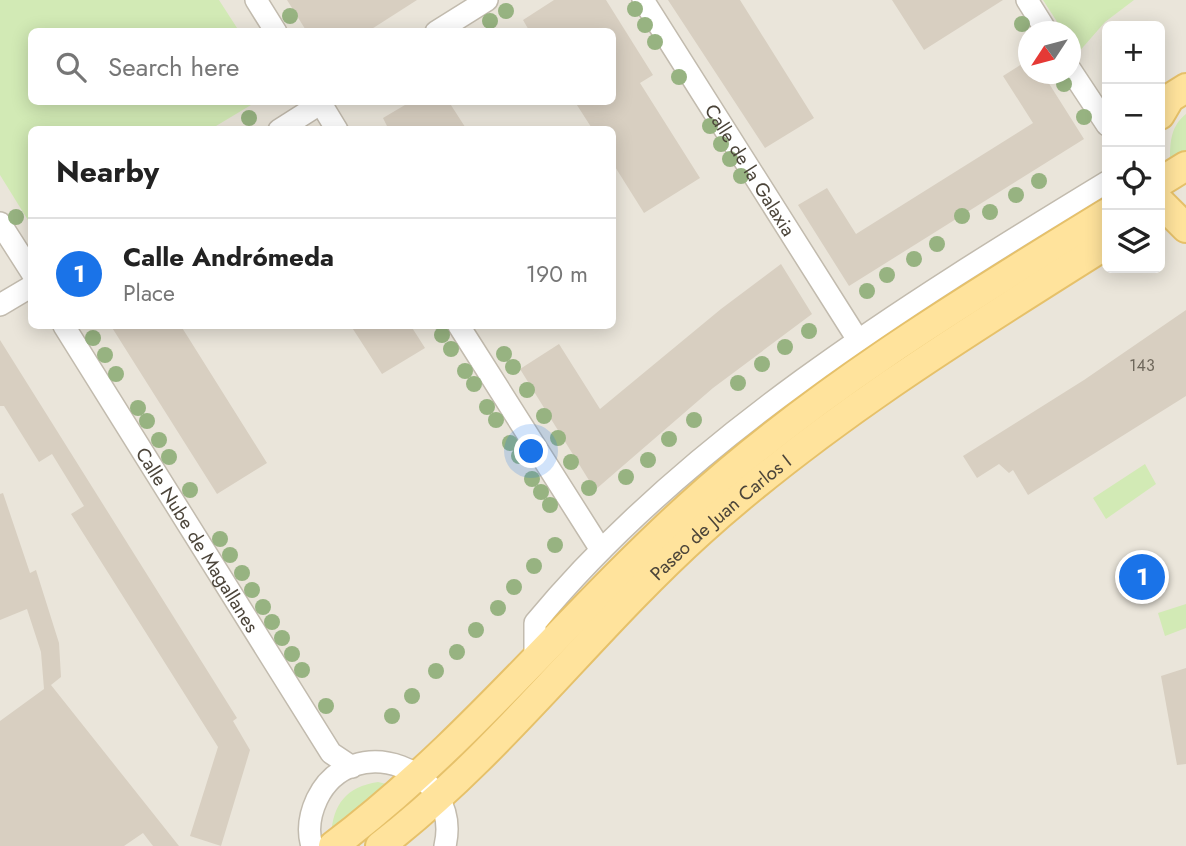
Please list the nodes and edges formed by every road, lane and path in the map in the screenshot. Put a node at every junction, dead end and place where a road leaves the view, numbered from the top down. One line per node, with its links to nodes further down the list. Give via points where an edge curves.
1 (256, 0): 6 (street)
2 (487, 0): 7 (street)
3 (643, 0): 28 (street, Calle de la Galaxia)
4 (1027, 0): 5 (street)
5 (1040, 21)
6 (274, 28)
7 (442, 28)
8 (1080, 84): 13 (street)
9 (1186, 88): 12 (main road)
10 (316, 105): 14 (street)
11 (323, 105): 15 (street)
12 (1165, 106)
13 (1102, 117)
14 (285, 126)
15 (335, 126)
16 (1186, 166): 18 (main road)
17 (1102, 185): 28 (street)
18 (1166, 200): 21 (main road)
19 (1102, 216): 30 (main road, Paseo de Juan Carlos I, via 874,362 765,441 641,552)
20 (0, 223): 23 (street)
21 (1186, 228)
22 (1102, 247): 34 (main road, Paseo de Juan Carlos I, via 848,413 713,521)
23 (28, 267)
24 (28, 288): 25 (street)
25 (0, 305)
26 (66, 329): 31 (street, Calle Nube de Magallanes)
27 (461, 329): 29 (street)
28 (858, 340): 29 (street, via 736,432)
29 (601, 550): 30 (street, via 535,623)
30 (535, 661): 34 (main road, Paseo de Juan Carlos I)
31 (331, 753): 32 (street, Calle Nube de Magallanes); 33 (street)
32 (352, 767): 33 (street); 34 (street, via 388,761)
33 (329, 782): 35 (street, via 313,807)
34 (429, 785): 36 (main road, Paseo de Juan Carlos I); 37 (main road, Paseo de Juan Carlos I); 38 (street, via 447,816)
35 (312, 846)
36 (333, 846)
37 (380, 846)
38 (445, 846)

